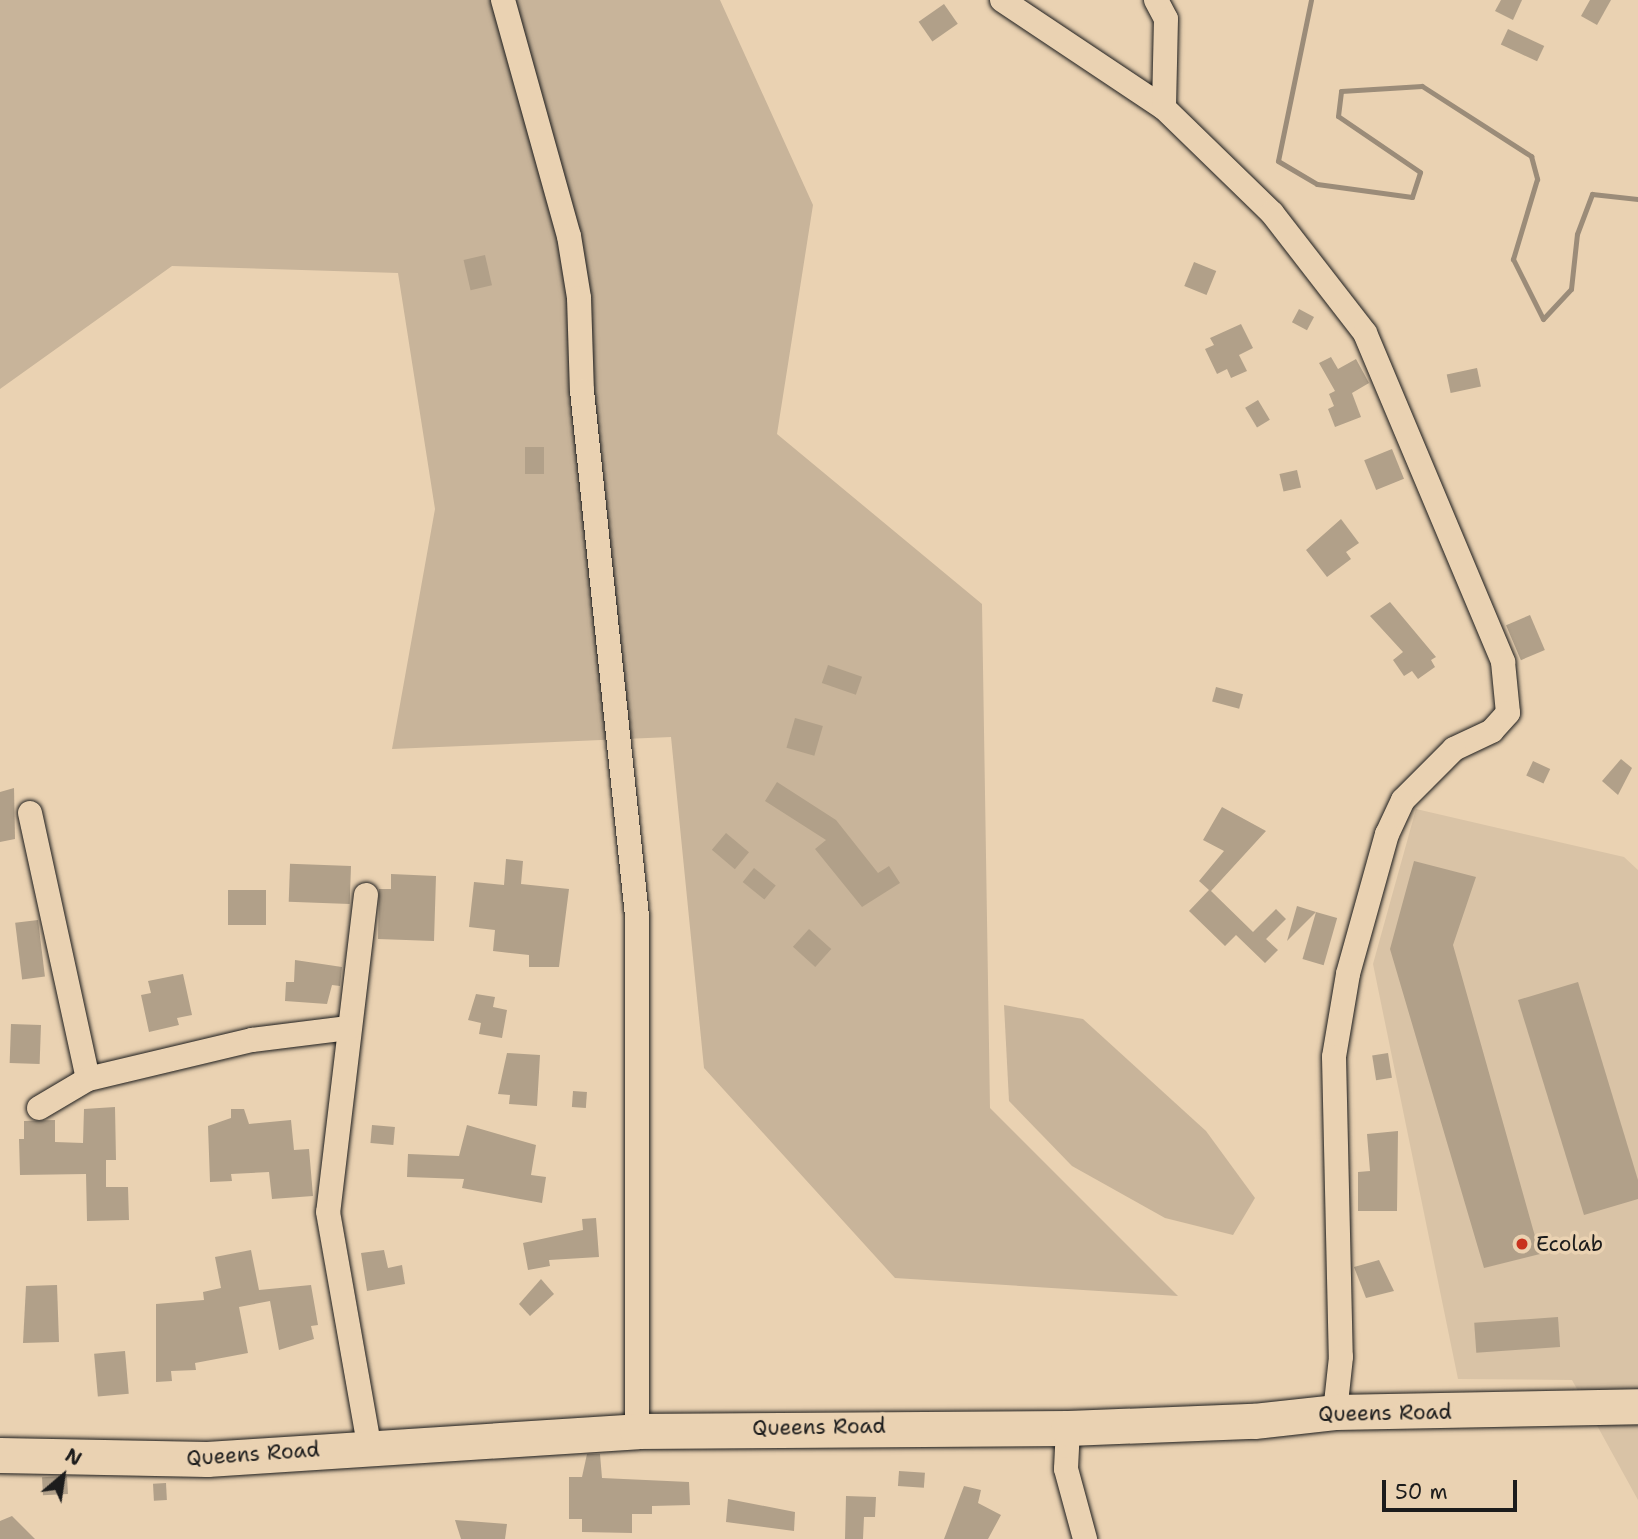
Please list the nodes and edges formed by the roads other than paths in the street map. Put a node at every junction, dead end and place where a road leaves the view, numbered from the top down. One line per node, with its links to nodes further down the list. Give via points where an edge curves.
1 (503, 0): 13 (street, via 569,236 579,298 582,391 637,916)
2 (1002, 0): 4 (street)
3 (1156, 0): 4 (street, via 1166,19)
4 (1164, 108): 11 (street, via 1272,213 1365,333 1427,470 1510,693 1508,713 1492,731 1454,749 1404,800 1387,834 1348,974 1334,1057 1341,1357)
5 (30, 813): 8 (street)
6 (366, 895): 7 (street)
7 (348, 1028): 8 (street, via 252,1040); 14 (street, via 328,1212)
8 (88, 1079): 9 (street)
9 (39, 1108)
10 (1638, 1406): 11 (highway, Queens Road)
11 (1335, 1412): 12 (highway, Queens Road, via 1254,1421)
12 (1068, 1428): 13 (highway, Queens Road); 16 (street, via 1066,1469)
13 (637, 1431): 14 (highway, Queens Road)
14 (369, 1444): 15 (highway, Queens Road, via 206,1459)
15 (0, 1455)
16 (1085, 1539)

